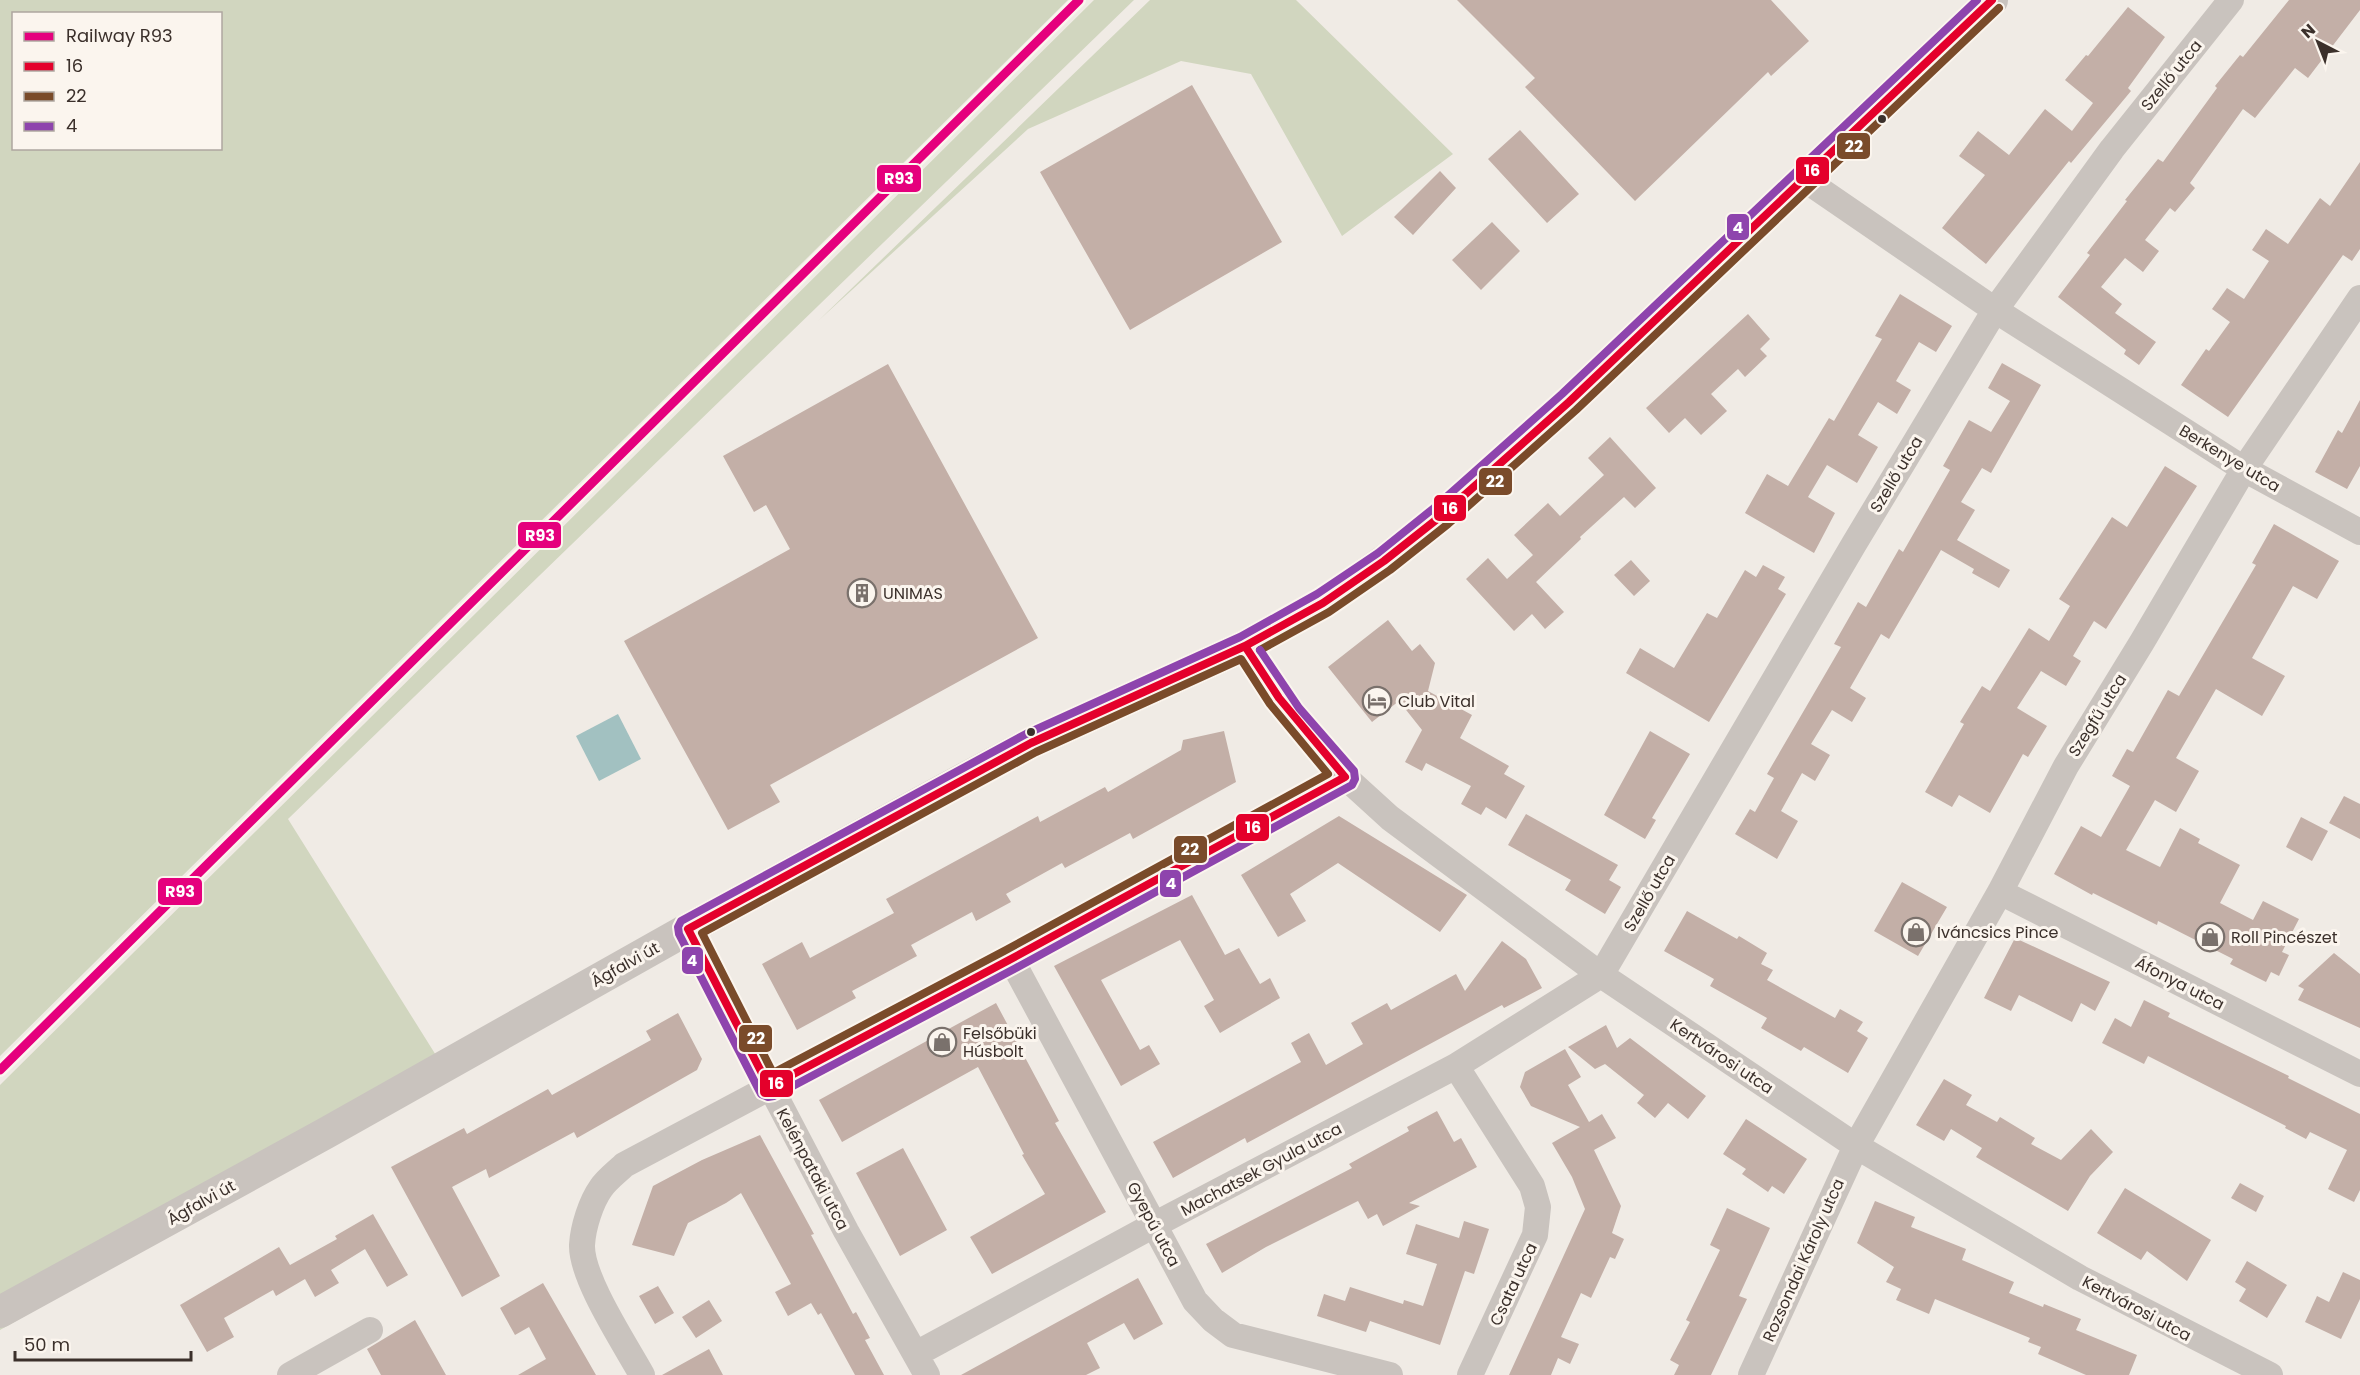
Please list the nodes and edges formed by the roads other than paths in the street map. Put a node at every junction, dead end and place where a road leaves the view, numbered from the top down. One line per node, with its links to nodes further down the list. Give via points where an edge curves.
1 (1992, 0): 3 (street, Ágfalvi út)
2 (2231, 0): 5 (street, Szellő utca, via 2112,149)
3 (1804, 179): 5 (street, Berkenye utca); 8 (street, Ágfalvi út, via 1569,402 1441,516 1323,603)
4 (2360, 298): 6 (street, Szegfű utca)
5 (1995, 310): 6 (street, Berkenye utca); 13 (street, Szellő utca)
6 (2244, 469): 7 (street, Berkenye utca); 10 (street, Szegfű utca, via 2066,766)
7 (2360, 532)
8 (1245, 646): 9 (street, Kertvárosi utca, via 1287,712); 11 (street, Ágfalvi út, via 1031,743)
9 (1345, 777): 12 (street); 13 (street, Kertvárosi utca, via 1390,818)
10 (2000, 892): 15 (street, Áfonya utca); 17 (street, Szegfű utca)
11 (688, 929): 16 (street, Kelénpataki utca); 19 (street, Ágfalvi út, via 326,1134)
12 (1011, 959): 16 (street); 18 (street, Gyepű utca)
13 (1601, 975): 14 (street, Machatsek Gyula utca); 17 (street, Kertvárosi utca)
14 (1456, 1066): 18 (street, Machatsek Gyula utca); 26 (street, Csata utca, via 1532,1186 1538,1207 1535,1235)
15 (2360, 1074)
16 (769, 1087): 22 (street, Kelénpataki utca); 24 (street, via 624,1165 601,1188 589,1215 582,1246 587,1270)
17 (1856, 1146): 27 (street, Rozsondai Károly utca); 28 (street, Kertvárosi utca, via 2080,1278)
18 (1154, 1225): 22 (street, Machatsek Gyula utca); 25 (street, Gyepű utca, via 1195,1301 1233,1335)
19 (0, 1312)
20 (370, 1330): 21 (street)
21 (332, 1365): 23 (street)
22 (921, 1365)
23 (290, 1375)
24 (642, 1375)
25 (1390, 1375)
26 (1470, 1375)
27 (1751, 1375)
28 (2270, 1375)

